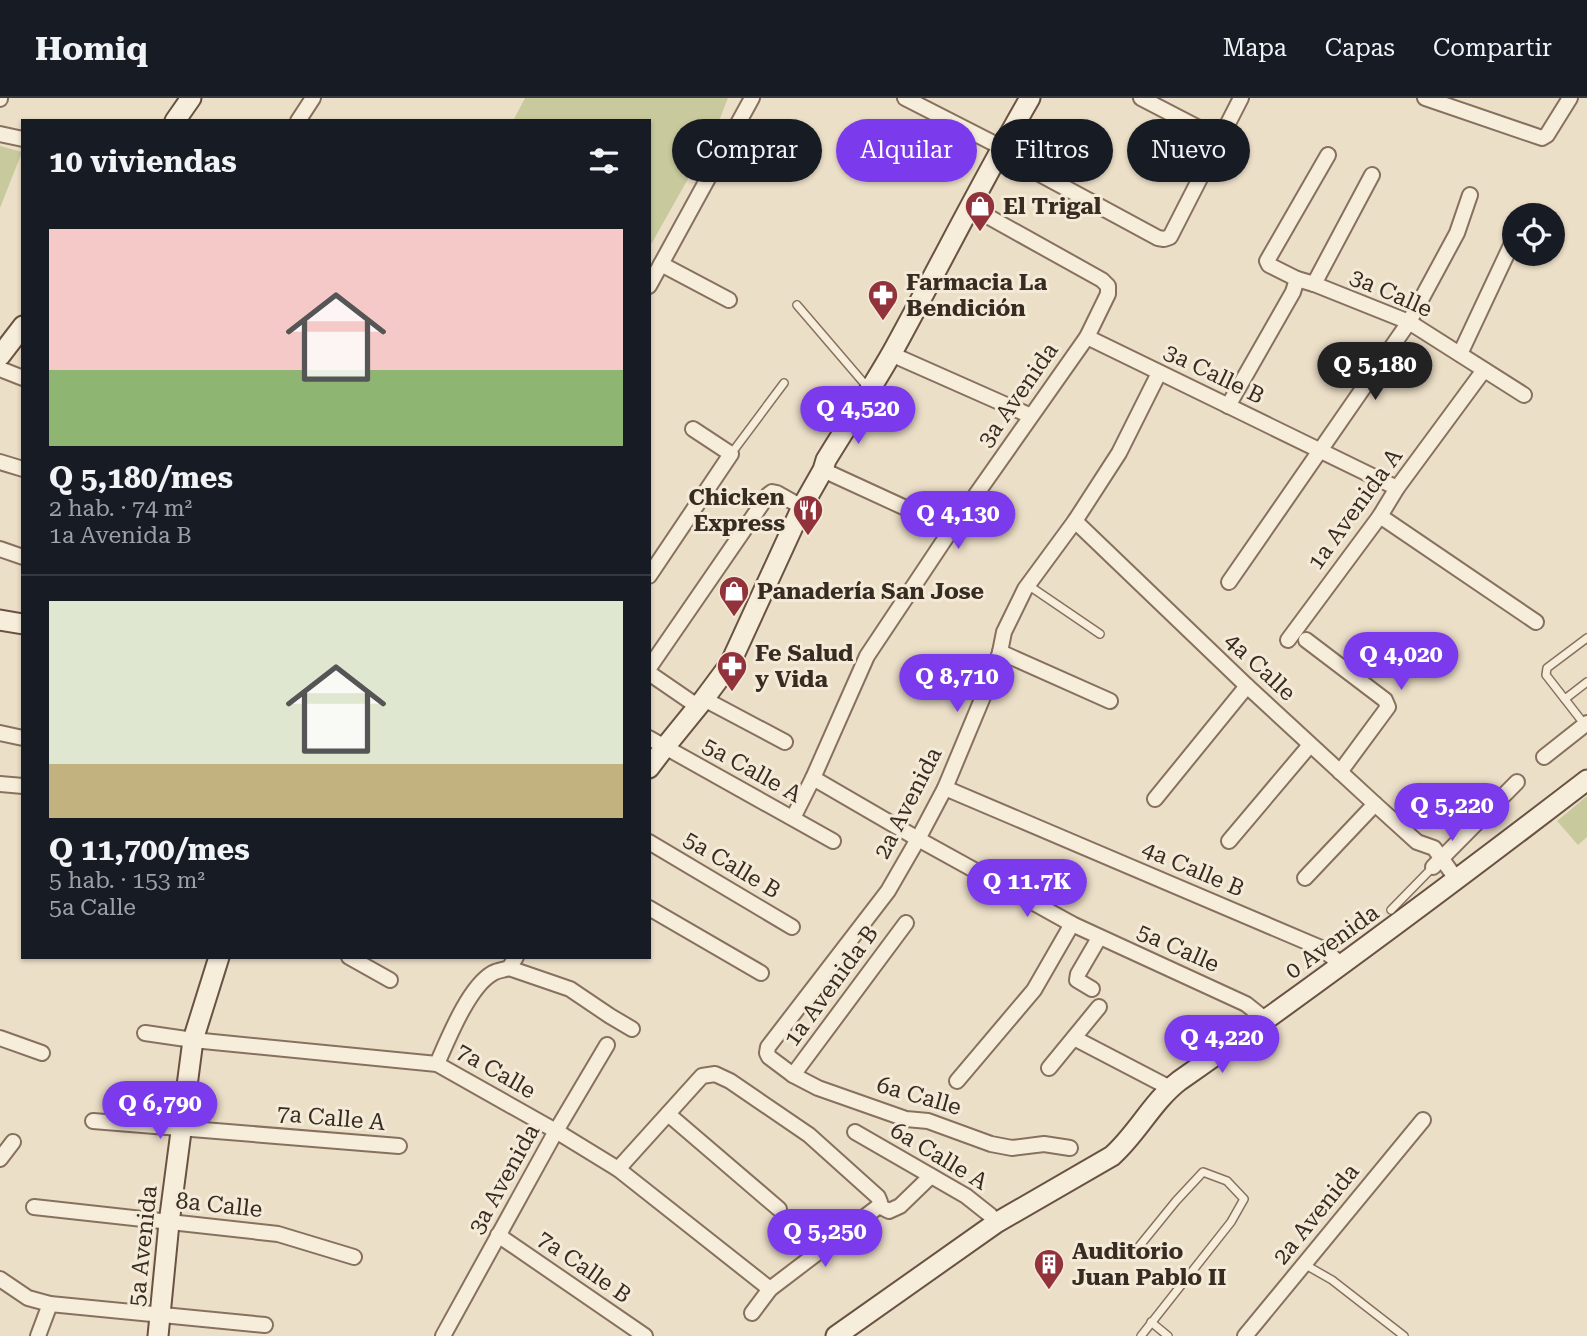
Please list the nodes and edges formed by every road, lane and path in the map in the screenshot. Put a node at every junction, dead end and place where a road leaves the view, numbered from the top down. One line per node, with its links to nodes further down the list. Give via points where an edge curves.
1 (191, 98): 10 (street)
2 (313, 98): 11 (street)
3 (752, 98): 25 (street)
4 (905, 98): 17 (street)
5 (1030, 98): 12 (street)
6 (1142, 98): 13 (street)
7 (1241, 98): 14 (street)
8 (1425, 98): 9 (street, via 1542,138)
9 (1570, 98)
10 (176, 119)
11 (299, 119)
12 (1018, 119)
13 (1182, 119)
14 (1230, 119)
15 (0, 134): 16 (street)
16 (21, 139)
17 (991, 142)
18 (1328, 155): 27 (street, 3a Calle, via 1267,261)
19 (991, 167): 24 (street)
20 (1372, 175): 29 (street)
21 (1055, 182): 22 (street, via 1164,239 1170,237)
22 (1198, 182)
23 (1470, 195): 32 (street, via 1457,233)
24 (971, 207): 34 (street, 3a Avenida, via 1108,286); 35 (street)
25 (661, 264): 28 (street); 30 (street)
26 (1502, 265): 36 (street)
27 (1297, 279): 29 (street, 3a Calle); 45 (street)
28 (651, 282)
29 (1314, 284): 32 (street, 3a Calle)
30 (729, 300)
31 (797, 305): 43 (lane)
32 (1409, 322): 36 (street, 3a Calle); 48 (street)
33 (21, 329): 37 (street)
34 (1087, 337): 40 (street, 3a Calle B); 46 (street, 3a Avenida)
35 (891, 354): 43 (street); 46 (street)
36 (1460, 354): 39 (street, 3a Calle)
37 (0, 356)
38 (0, 369): 41 (street)
39 (1484, 370): 44 (street, 3a Calle); 53 (street, 1a Avenida A)
40 (1159, 373): 45 (street, 3a Calle B); 57 (street, 2a Avenida, via 1119,453)
41 (21, 376)
42 (784, 383): 49 (lane)
43 (869, 389): 52 (street)
44 (1524, 396)
45 (1228, 406): 48 (street, 3a Calle B)
46 (1031, 416): 87 (street, 3a Avenida, via 867,656)
47 (693, 429): 49 (street)
48 (1320, 451): 53 (street, 3a Calle B); 61 (street)
49 (731, 454): 60 (street)
50 (0, 462): 51 (street)
51 (21, 468)
52 (823, 470): 54 (street); 55 (street)
53 (1397, 488): 56 (street, 1a Avenida A)
54 (802, 507): 71 (street, via 776,493 768,495); 77 (street, via 730,664)
55 (910, 510)
56 (1380, 516): 64 (street); 68 (street, 1a Avenida A)
57 (1075, 521): 62 (street, 2a Avenida); 74 (street, 4a Calle)
58 (0, 549): 59 (street)
59 (21, 556)
60 (651, 573)
61 (1228, 582)
62 (1028, 585): 66 (lane); 70 (street, 2a Avenida, via 1004,632)
63 (0, 620): 65 (street)
64 (1536, 622)
65 (21, 624)
66 (1100, 635)
67 (1587, 638): 75 (lane, via 1547,668 1546,675)
68 (1288, 640)
69 (1306, 640): 86 (street, via 1388,704)
70 (1000, 652): 76 (street); 92 (street, 2a Avenida)
71 (651, 668)
72 (651, 672): 77 (street)
73 (1587, 682): 75 (lane)
74 (1247, 686): 83 (street, 4a Calle); 93 (street)
75 (1564, 699): 78 (lane)
76 (1110, 701)
77 (701, 703): 81 (street); 82 (street)
78 (1586, 724): 84 (street)
79 (0, 733): 80 (street)
80 (21, 738)
81 (657, 742): 85 (street); 95 (street, 5a Calle A)
82 (785, 742)
83 (1310, 745): 86 (street, 4a Calle); 98 (street)
84 (1545, 757)
85 (651, 762)
86 (1340, 772): 94 (street, 4a Calle)
87 (813, 778): 95 (street, 3a Avenida); 96 (street, 5a Calle)
88 (1587, 780): 102 (street, 0 Avenida)
89 (1517, 782): 100 (street)
90 (0, 784): 91 (street)
91 (21, 786)
92 (945, 788): 96 (street, 2a Avenida); 112 (street, 4a Calle B, via 1321,948)
93 (1155, 799)
94 (1375, 804): 100 (street, 4a Calle, via 1417,842 1424,857); 101 (street)
95 (793, 818): 97 (street, 5a Calle A)
96 (918, 839): 106 (street, 5a Calle); 125 (street, 2a Avenida, via 887,891)
97 (833, 841)
98 (1228, 841)
99 (651, 843): 107 (street, 5a Calle B)
100 (1437, 862): 102 (street, 4a Calle); 104 (lane)
101 (1305, 878)
102 (1453, 883): 112 (street, 0 Avenida)
103 (651, 909): 113 (street)
104 (1391, 910)
105 (906, 923): 128 (street, 1a Avenida B)
106 (1072, 924): 108 (street, 5a Calle); 129 (street, via 1034,990)
107 (792, 927)
108 (1099, 938): 115 (street, via 1077,980); 117 (street, 5a Calle, via 1247,1004)
109 (218, 959): 122 (street, 5a Avenida)
110 (353, 959): 114 (street)
111 (513, 963): 118 (street, via 570,989); 126 (street, via 480,982)
112 (1342, 965): 117 (street, 0 Avenida)
113 (761, 973)
114 (390, 980)
115 (1091, 989)
116 (1099, 1007): 121 (street)
117 (1266, 1020): 130 (street, 0 Avenida)
118 (632, 1029)
119 (145, 1033): 122 (street, 7a Calle)
120 (0, 1038): 124 (street)
121 (1074, 1038): 127 (street); 130 (street)
122 (193, 1040): 126 (street, 7a Calle); 134 (street, 5a Avenida)
123 (607, 1045): 135 (street, 3a Avenida)
124 (42, 1053)
125 (767, 1053): 128 (street, 6a Calle)
126 (437, 1064): 135 (street, 7a Calle)
127 (1049, 1068)
128 (793, 1075): 139 (street, 6a Calle, via 863,1105 928,1121 991,1144)
129 (957, 1081)
130 (1170, 1088): 147 (street, 0 Avenida, via 1112,1156)
131 (668, 1114): 141 (street); 143 (street, via 702,1076 715,1074 808,1135 878,1197); 145 (street)
132 (1423, 1120): 151 (street, 2a Avenida)
133 (93, 1121): 134 (street, 7a Calle A)
134 (181, 1129): 138 (street, 7a Calle A); 146 (street, 5a Avenida)
135 (556, 1131): 141 (street, 7a Calle); 148 (street, 3a Avenida)
136 (855, 1132): 142 (street, 6a Calle A)
137 (13, 1142): 140 (street)
138 (399, 1146)
139 (1069, 1148)
140 (0, 1159)
141 (618, 1169): 153 (street, 7a Calle)
142 (930, 1176): 143 (street, via 900,1206 889,1211); 147 (street, 6a Calle A, via 966,1196)
143 (879, 1206): 153 (street)
144 (34, 1207): 146 (street, 8a Calle)
145 (779, 1209)
146 (169, 1223): 150 (street, 8a Calle, via 278,1234); 156 (street, 5a Avenida)
147 (996, 1223): 163 (street, 0 Avenida)
148 (498, 1235): 159 (street, 3a Avenida); 162 (street, 7a Calle B)
149 (1137, 1249): 157 (lane, via 1203,1172 1227,1181 1244,1199 1231,1222)
150 (354, 1257)
151 (1304, 1264): 166 (street, 2a Avenida); 167 (lane)
152 (0, 1279): 154 (street, via 28,1298)
153 (770, 1289): 155 (street)
154 (50, 1304): 156 (street); 160 (street)
155 (752, 1313)
156 (160, 1314): 158 (street); 161 (street, 5a Avenida)
157 (1151, 1322): 164 (lane); 165 (lane)
158 (265, 1325)
159 (449, 1334)
160 (38, 1336)
161 (158, 1336)
162 (645, 1336)
163 (836, 1336)
164 (1141, 1336)
165 (1168, 1336)
166 (1245, 1336)
167 (1404, 1336)

